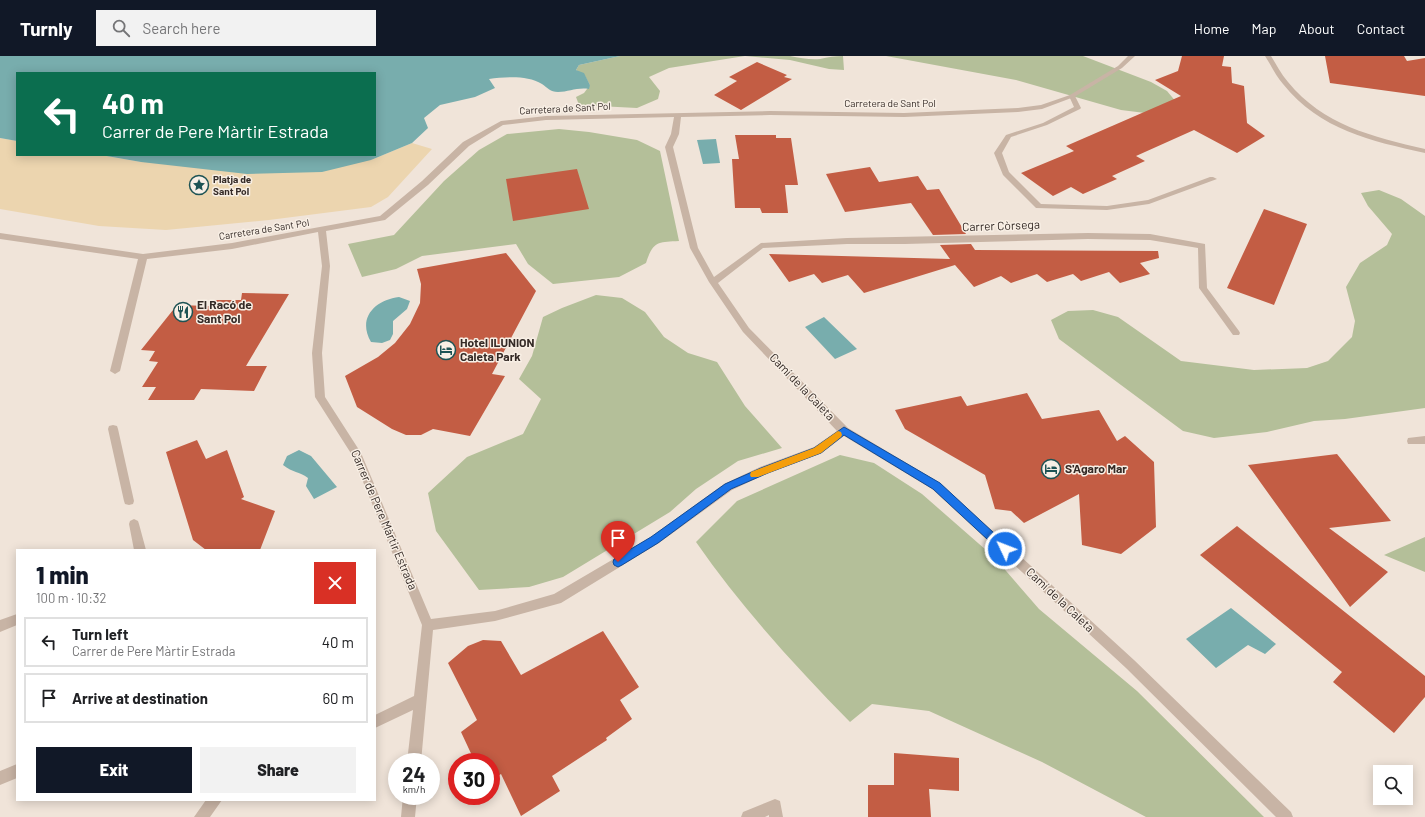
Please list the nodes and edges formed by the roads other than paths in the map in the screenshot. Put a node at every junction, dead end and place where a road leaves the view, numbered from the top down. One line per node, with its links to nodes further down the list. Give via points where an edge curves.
1 (1132, 56): 3 (street, Carretera de Sant Pol, via 1120,67)
2 (1268, 56): 5 (street, via 1285,83 1314,111 1341,127 1381,141)
3 (1072, 96): 4 (street, Carretera de Sant Pol, via 1042,107 904,116 770,113); 6 (street, via 1078,108 1045,124 1008,136 998,153 1006,173 1039,206 1108,208 1149,202)
4 (678, 116): 7 (street, Carretera de Sant Pol, via 546,118 501,123 466,144 425,183 382,218); 10 (street, Camí de la Caleta, via 676,134 670,147 694,248)
5 (1425, 151)
6 (1213, 179)
7 (322, 230): 9 (street, Carretera de Sant Pol); 21 (street, Carrer de Pere Màrtir Estrada, via 326,266 317,353 320,397 356,453)
8 (0, 236): 9 (street, Carretera de Sant Pol)
9 (143, 258): 12 (street)
10 (714, 282): 11 (street, Carrer Còrsega, via 761,246 846,241 1150,237 1202,246 1203,288); 14 (street, Camí de la Caleta, via 746,330)
11 (1236, 333)
12 (115, 371)
13 (113, 429): 17 (street)
14 (844, 430): 21 (street, via 818,450 764,470 728,487 655,540 557,599 495,616); 34 (street, Camí de la Caleta, via 936,486 1130,664)
15 (1425, 440): 16 (street)
16 (1412, 441)
17 (130, 501)
18 (134, 524): 19 (street)
19 (140, 549)
20 (16, 619): 22 (street)
21 (428, 625): 23 (street, Carrer de Pere Màrtir Estrada)
22 (0, 626)
23 (420, 700): 24 (street); 25 (street, Carrer de Pere Màrtir Estrada)
24 (376, 722)
25 (415, 753)
26 (16, 771): 27 (street)
27 (0, 778)
28 (214, 801): 31 (street)
29 (409, 805): 32 (street)
30 (776, 812): 33 (street)
31 (201, 817)
32 (408, 817)
33 (748, 817)
34 (1286, 817)

